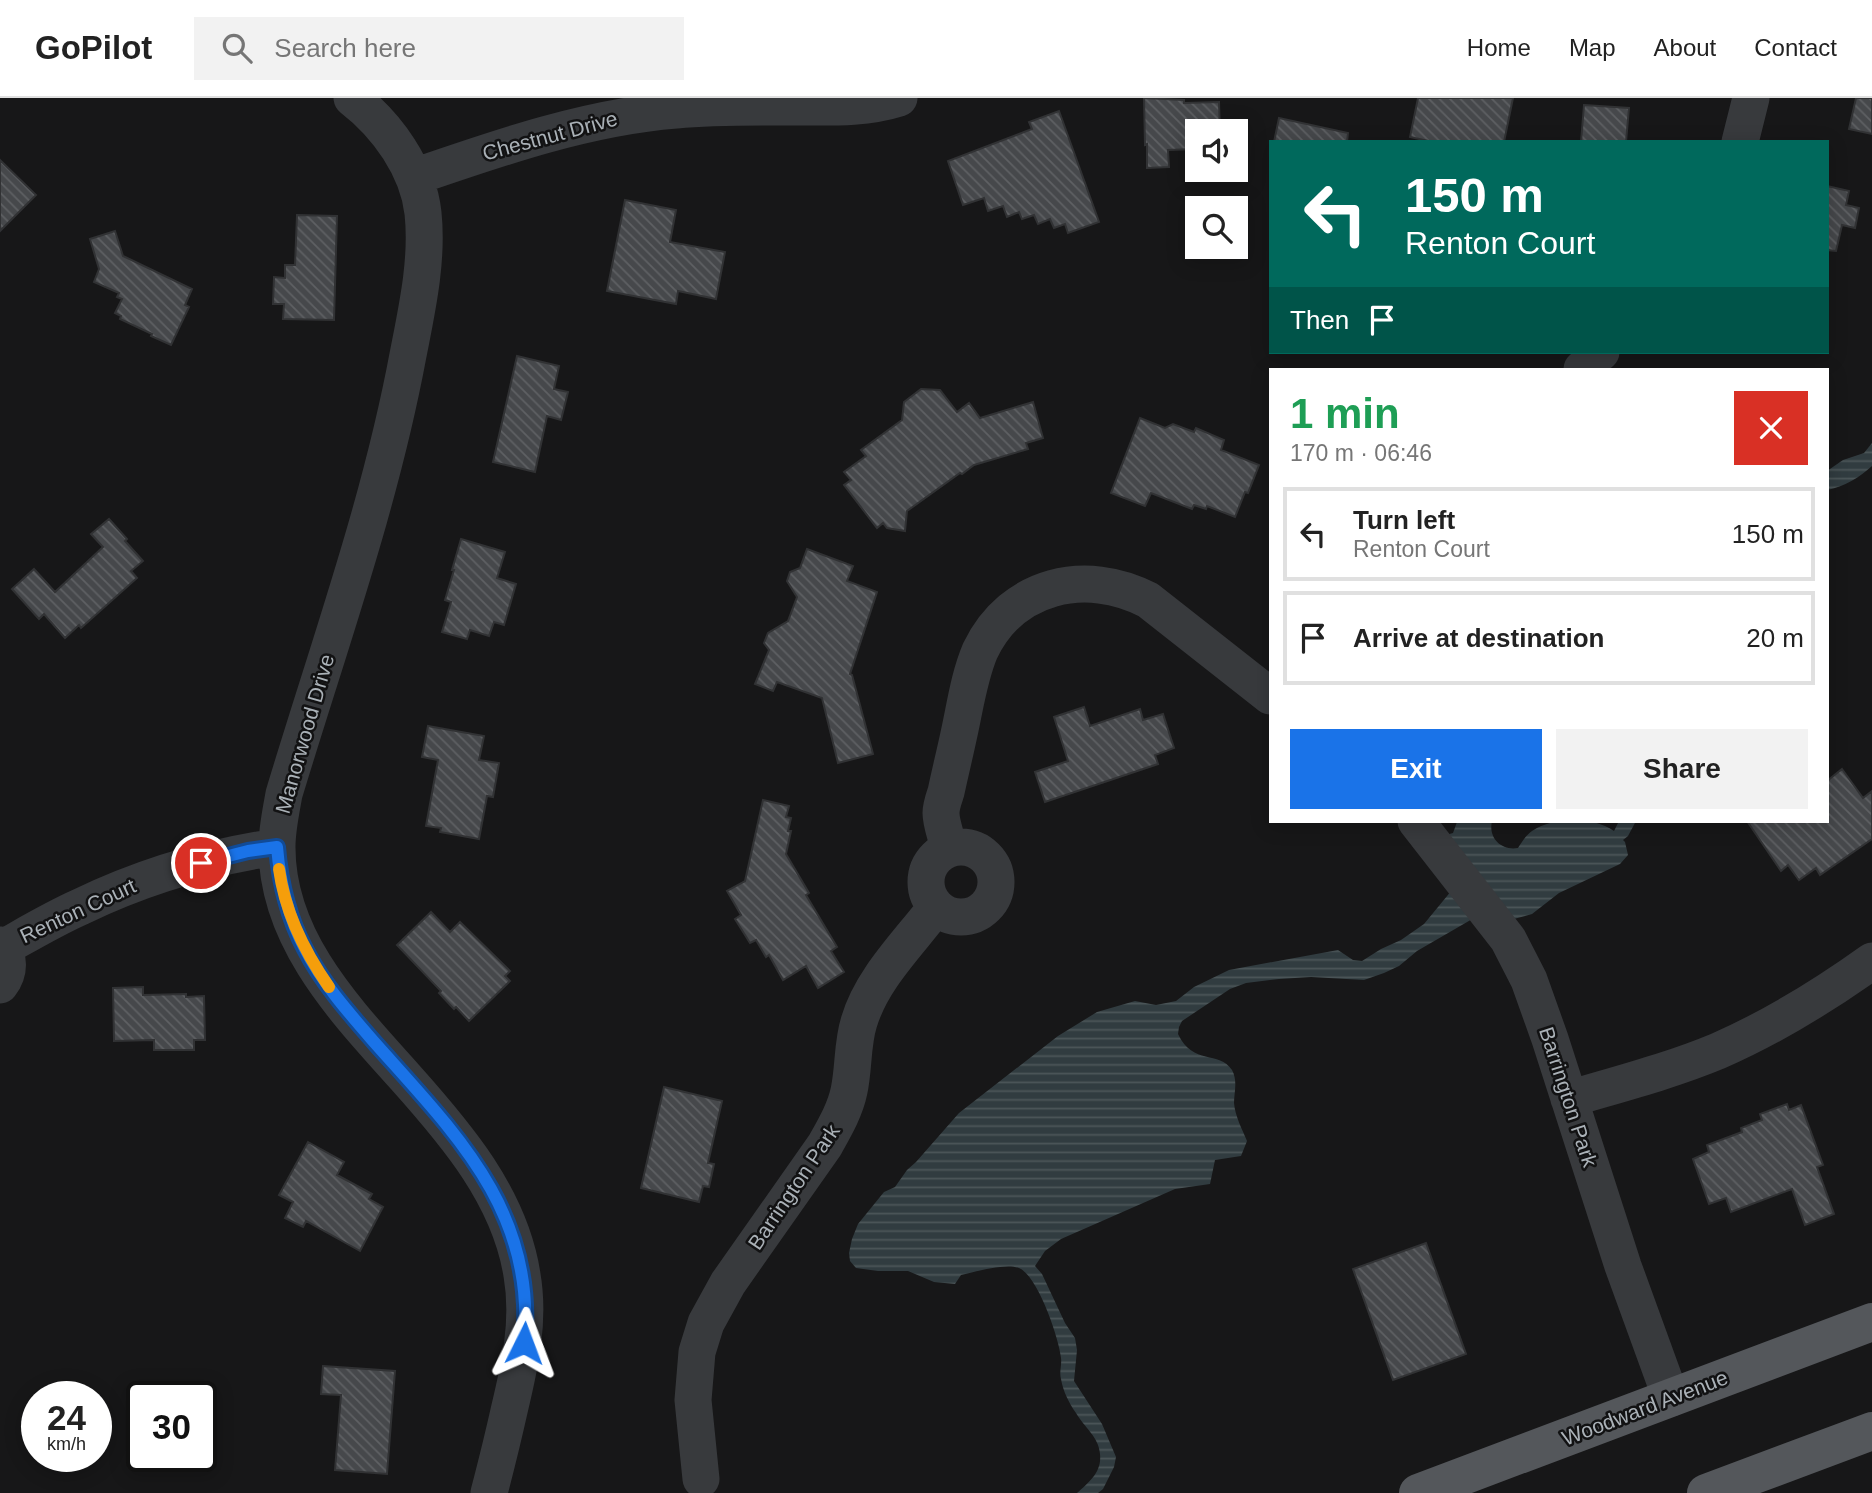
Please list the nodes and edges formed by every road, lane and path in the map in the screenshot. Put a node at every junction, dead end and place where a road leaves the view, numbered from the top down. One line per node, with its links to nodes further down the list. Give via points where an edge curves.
1 (352, 98): 5 (street, Manorwood Drive, via 390,137)
2 (899, 98): 5 (street, Chestnut Drive, via 859,107 720,106 621,117)
3 (1751, 98): 4 (street)
4 (1740, 140)
5 (414, 177): 10 (street, Manorwood Drive, via 423,213 423,260 404,379 366,533 284,794)
6 (1599, 354): 7 (street)
7 (1583, 368)
8 (1269, 695): 11 (street, via 1137,594 1092,583 1036,595 999,622 976,661 941,813)
9 (1420, 825): 16 (street, Barrington Park, via 1508,939 1529,980)
10 (277, 847): 13 (street, Renton Court, via 218,858 138,882); 22 (street, Manorwood Drive, via 290,915 315,968 456,1138 490,1187 515,1241 524,1287 524,1343)
11 (949, 849): 12 (street, via 933,861 926,880); 12 (street, via 970,848 988,859 996,890 985,908 966,917 945,914)
12 (936, 907): 20 (street, Barrington Park, via 879,979 865,1005 845,1107 836,1126 706,1323 693,1400)
13 (2, 946): 15 (street, Renton Court, via 8,970)
14 (1872, 961): 16 (street, via 1777,1023 1718,1051)
15 (0, 985)
16 (1569, 1099): 18 (street, Barrington Park)
17 (1872, 1322): 18 (main road, Woodward Avenue)
18 (1671, 1398): 21 (main road, Woodward Avenue)
19 (1872, 1431): 24 (main road)
20 (701, 1479)
21 (1474, 1482): 23 (main road, Woodward Avenue)
22 (489, 1493)
23 (1418, 1493)
24 (1706, 1493)

